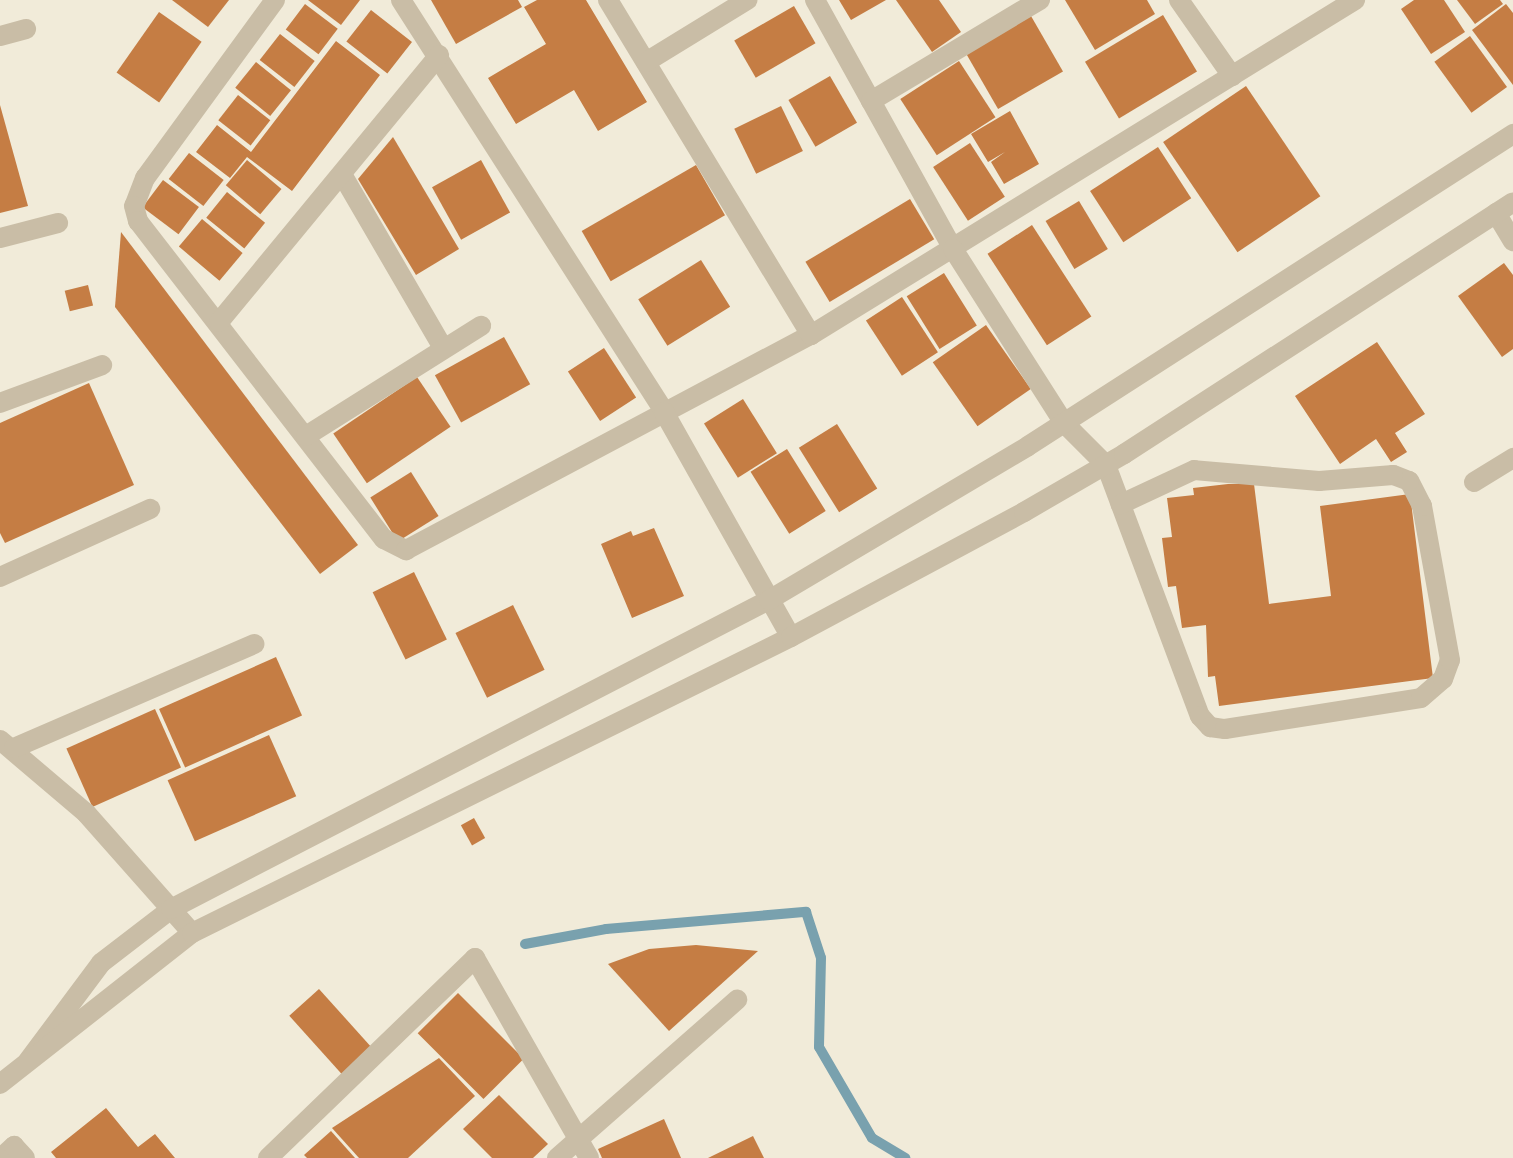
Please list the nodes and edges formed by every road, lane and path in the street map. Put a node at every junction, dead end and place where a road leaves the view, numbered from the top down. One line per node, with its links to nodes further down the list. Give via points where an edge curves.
1 (275, 0): 22 (street, via 145,178 134,206 138,221)
2 (401, 0): 11 (street)
3 (608, 0): 12 (street)
4 (747, 0): 12 (street)
5 (815, 0): 14 (street)
6 (1040, 0): 14 (street)
7 (1179, 0): 13 (street)
8 (1355, 0): 13 (street)
9 (26, 29): 10 (street)
10 (0, 36)
11 (439, 55): 16 (street); 28 (street)
12 (646, 62): 24 (street)
13 (1232, 76): 21 (street)
14 (871, 101): 21 (street)
15 (1513, 134): 29 (street)
16 (343, 176): 22 (street); 25 (street)
17 (1505, 207): 20 (street); 32 (street)
18 (58, 223): 19 (street)
19 (0, 238)
20 (1513, 241)
21 (953, 249): 24 (street); 29 (street)
22 (219, 322): 30 (street)
23 (481, 326): 25 (street)
24 (811, 335): 28 (street)
25 (443, 348): 30 (street)
26 (102, 365): 27 (street)
27 (0, 403)
28 (664, 412): 30 (street, via 406,550 384,539); 37 (street)
29 (1064, 423): 32 (street); 37 (street)
30 (306, 436)
31 (1513, 458): 33 (street)
32 (1106, 465): 34 (street); 38 (street)
33 (1474, 482)
34 (1121, 504): 34 (street, via 1200,716 1210,727 1421,698 1443,679 1450,660 1422,506 1409,481 1393,475 1319,481 1194,470)
35 (150, 509): 36 (street)
36 (0, 577)
37 (769, 600): 38 (street); 41 (street)
38 (791, 637): 42 (street)
39 (254, 644): 40 (street)
40 (7, 744): 41 (street, via 86,813)
41 (171, 909): 42 (street); 44 (street, via 101,963)
42 (192, 933): 44 (street)
43 (737, 1000): 46 (street)
44 (28, 1061): 45 (street)
45 (0, 1084)
46 (578, 1138): 49 (street, via 475,958); 50 (street); 51 (street)
47 (1, 1158): 48 (street, via 14,1146)
48 (25, 1158)
49 (268, 1158)
50 (557, 1158)
51 (589, 1158)

